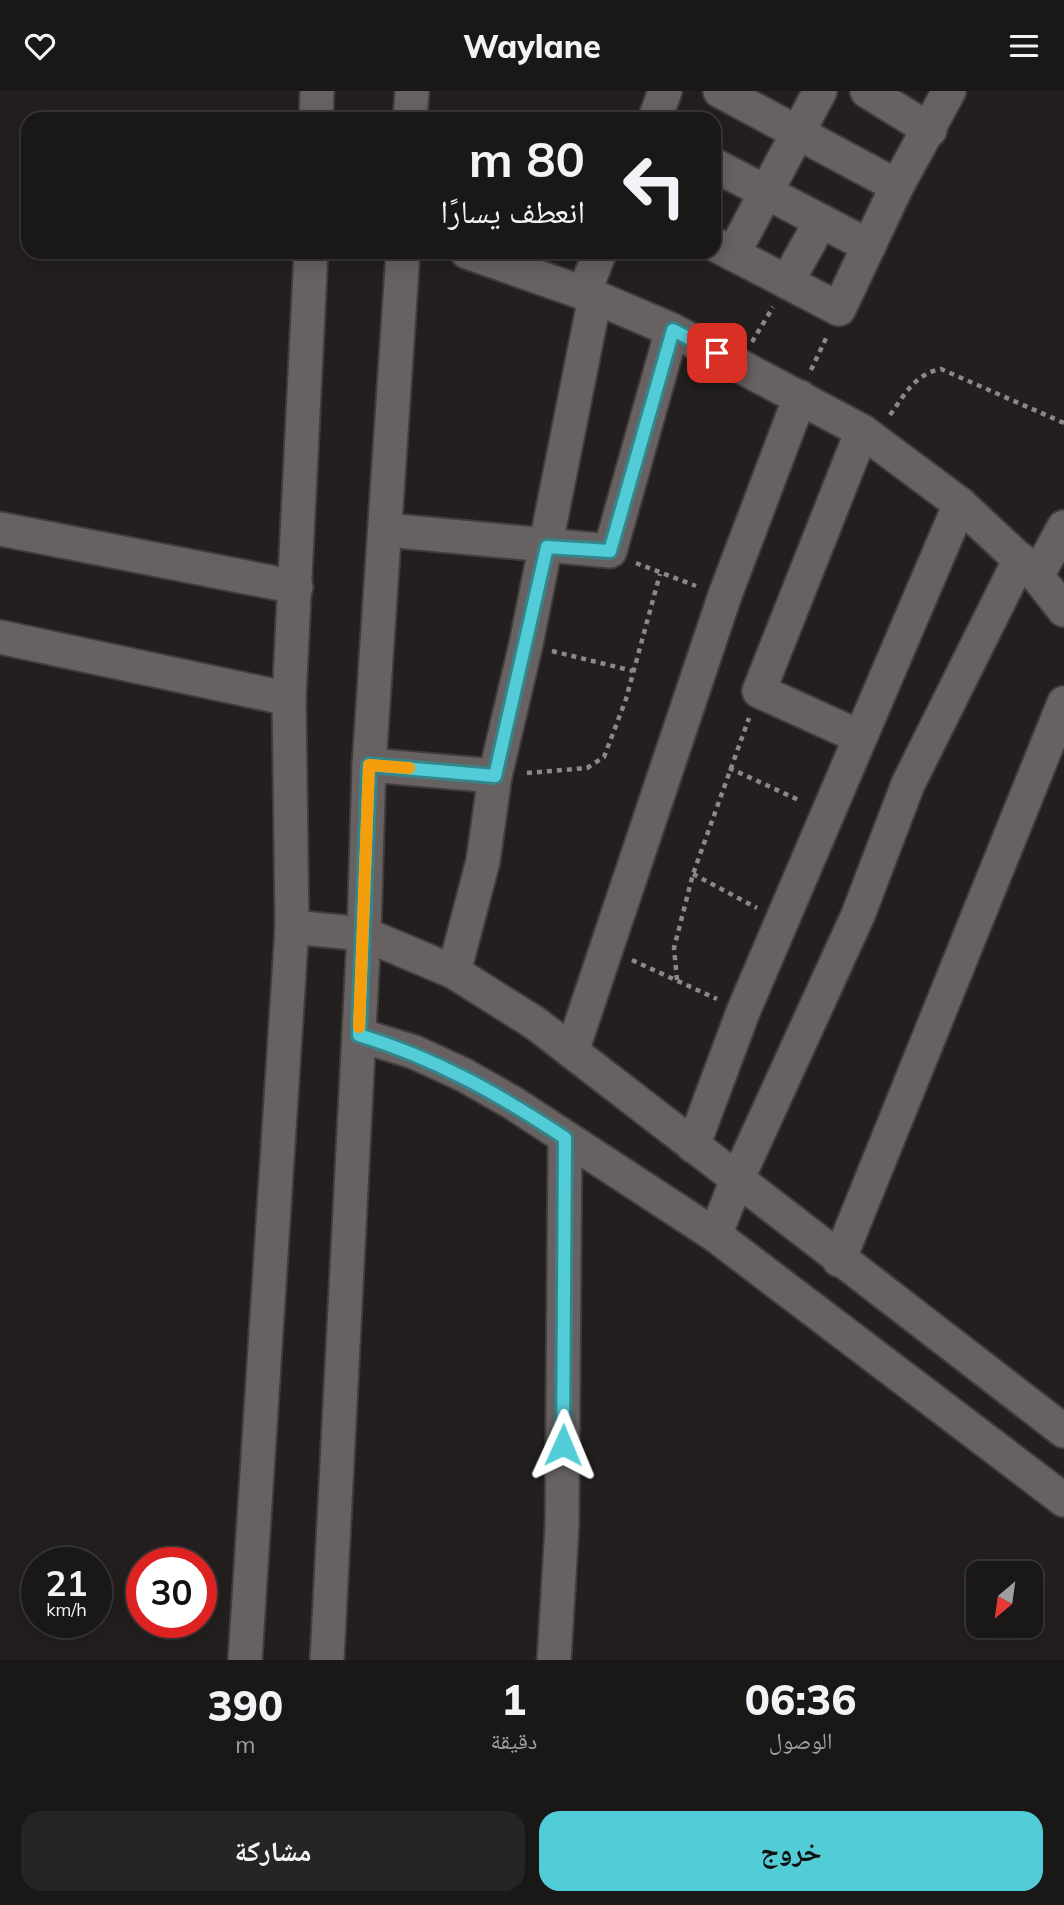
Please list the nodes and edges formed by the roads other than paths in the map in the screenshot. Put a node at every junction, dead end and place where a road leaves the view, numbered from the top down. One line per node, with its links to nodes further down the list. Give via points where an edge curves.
1 (317, 91): 8 (street)
2 (412, 91): 9 (street)
3 (665, 91): 10 (street)
4 (720, 91): 12 (street)
5 (820, 91): 12 (street)
6 (867, 91): 11 (street)
7 (949, 91): 11 (street)
8 (316, 112)
9 (410, 112)
10 (658, 112)
11 (929, 130): 14 (street)
12 (800, 134): 14 (street); 15 (street)
13 (721, 169): 15 (street)
14 (897, 186): 17 (street)
15 (767, 193): 16 (street); 18 (street)
16 (821, 221): 17 (street); 23 (street)
17 (869, 246): 23 (street, via 839,309)
18 (724, 249): 23 (street)
19 (311, 259): 34 (street)
20 (403, 259): 31 (street)
21 (487, 259): 24 (street)
22 (598, 259): 24 (street)
23 (787, 282)
24 (589, 295): 25 (street); 32 (street)
25 (673, 330): 26 (street); 32 (street, via 610,551)
26 (800, 397): 27 (street); 46 (street, via 725,595)
27 (868, 435): 28 (street); 39 (street, via 759,691)
28 (960, 505): 33 (street); 39 (street)
29 (1064, 527): 33 (street)
30 (0, 529): 34 (street)
31 (386, 530): 32 (street); 40 (street)
32 (547, 547): 41 (street)
33 (1029, 567): 35 (street); 49 (street, via 908,784 858,915)
34 (296, 587): 37 (street)
35 (1064, 610)
36 (0, 637): 37 (street)
37 (289, 699): 42 (street)
38 (1064, 703): 51 (street)
39 (860, 737): 48 (street, via 743,1012)
40 (369, 765): 41 (street); 43 (street)
41 (495, 776): 44 (street, via 483,860)
42 (302, 928): 43 (street); 54 (street)
43 (354, 933): 44 (street); 45 (street)
44 (454, 972): 46 (street)
45 (359, 1035): 47 (street, via 414,1052 464,1075); 55 (street)
46 (572, 1051): 48 (street)
47 (565, 1138): 50 (street); 56 (street, via 562,1526)
48 (693, 1146): 49 (street)
49 (737, 1180): 50 (street); 51 (street)
50 (715, 1235): 53 (street)
51 (839, 1260): 52 (street)
52 (1064, 1431)
53 (1064, 1500)
54 (246, 1660)
55 (327, 1660)
56 (554, 1660)

